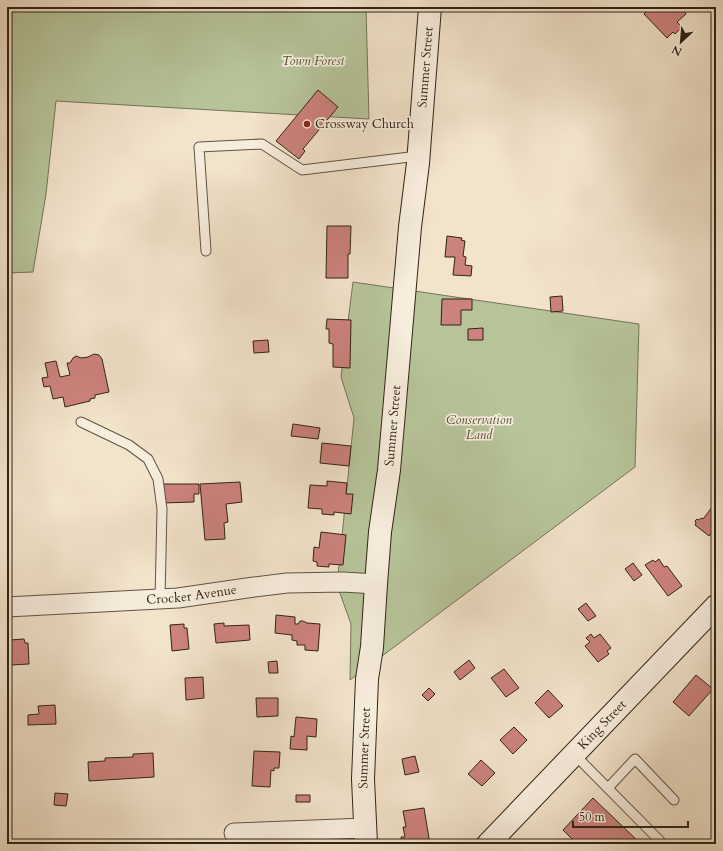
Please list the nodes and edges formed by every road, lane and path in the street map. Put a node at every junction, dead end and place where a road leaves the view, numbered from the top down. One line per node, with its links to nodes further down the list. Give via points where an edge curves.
1 (430, 7): 2 (main road, Summer Street)
2 (418, 156): 3 (lane, via 302,170 262,144 199,147); 5 (main road, Summer Street)
3 (206, 251)
4 (81, 422): 6 (lane, via 129,445 148,459 158,480 162,509)
5 (376, 584): 6 (street, Crocker Avenue, via 287,583); 13 (main road, Summer Street, via 367,687 363,779)
6 (160, 599): 8 (street, Crocker Avenue)
7 (716, 606): 9 (main road, King Street)
8 (7, 607)
9 (574, 754): 10 (lane); 14 (main road, King Street)
10 (608, 788): 11 (lane, via 635,759); 15 (lane)
11 (674, 800)
12 (234, 833): 13 (street)
13 (365, 836)
14 (488, 844)
15 (663, 844)

